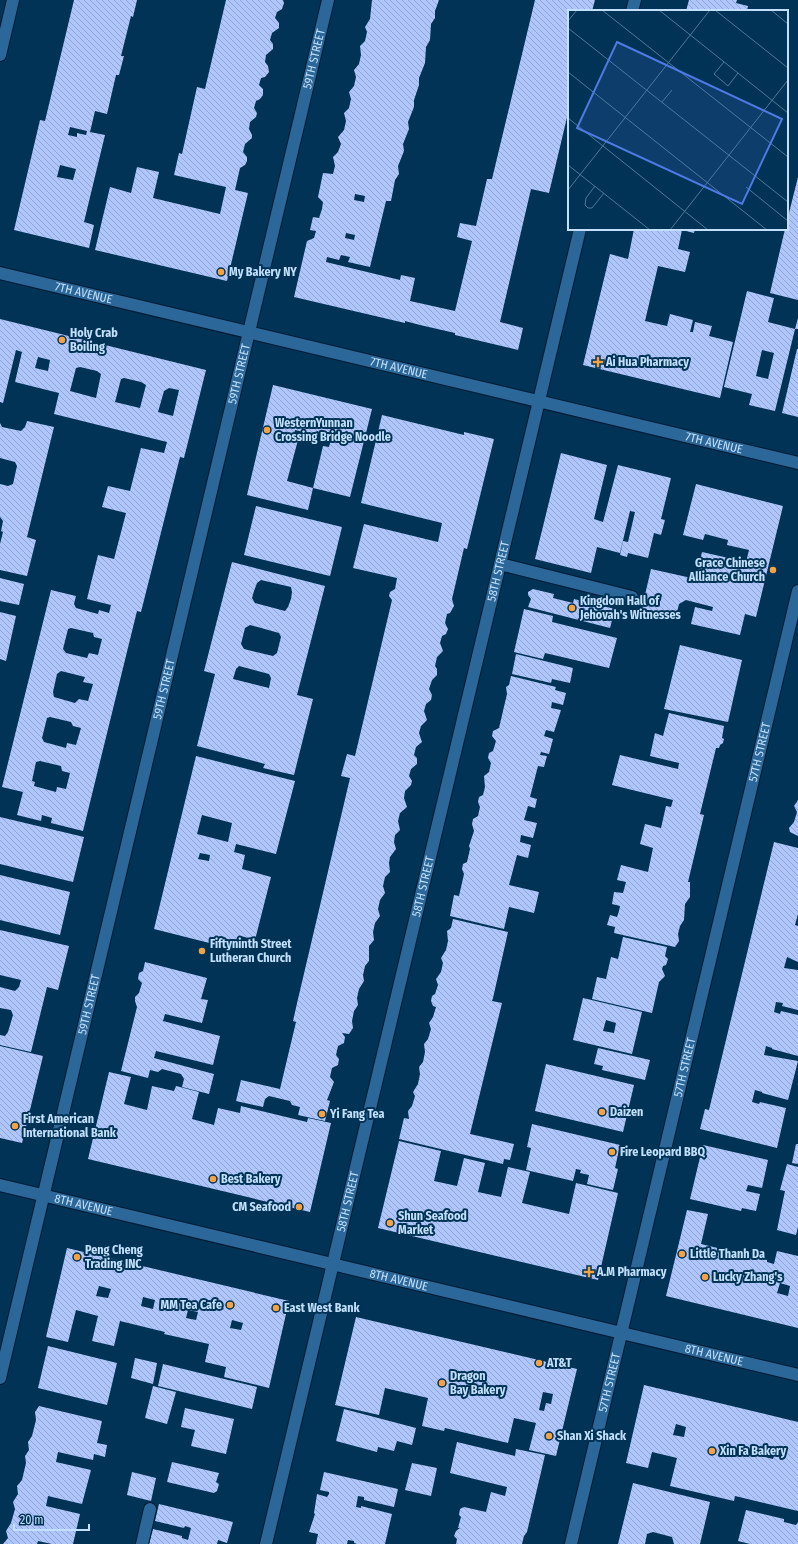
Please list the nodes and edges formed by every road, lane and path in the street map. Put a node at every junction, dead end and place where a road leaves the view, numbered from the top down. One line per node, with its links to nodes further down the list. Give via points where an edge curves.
1 (13, 0): 5 (street)
2 (328, 0): 8 (street, 59TH STREET)
3 (634, 0): 4 (street)
4 (632, 10)
5 (0, 55)
6 (580, 230): 9 (street, 58TH STREET)
7 (0, 273): 8 (street, 7TH AVENUE)
8 (249, 332): 9 (street, 7TH AVENUE); 15 (street, 59TH STREET)
9 (539, 401): 10 (street, 7TH AVENUE); 11 (street, 58TH STREET)
10 (798, 463)
11 (500, 564): 13 (street); 16 (street, 58TH STREET)
12 (798, 591): 17 (street, 57TH STREET)
13 (632, 597)
14 (0, 1185): 15 (street, 8TH AVENUE)
15 (44, 1196): 16 (street, 8TH AVENUE); 19 (street, 59TH STREET)
16 (333, 1264): 17 (street, 8TH AVENUE); 22 (street, 58TH STREET)
17 (621, 1333): 18 (street, 8TH AVENUE); 23 (street, 57TH STREET)
18 (798, 1375)
19 (0, 1378)
20 (150, 1510): 21 (street)
21 (142, 1544)
22 (266, 1544)
23 (571, 1544)

